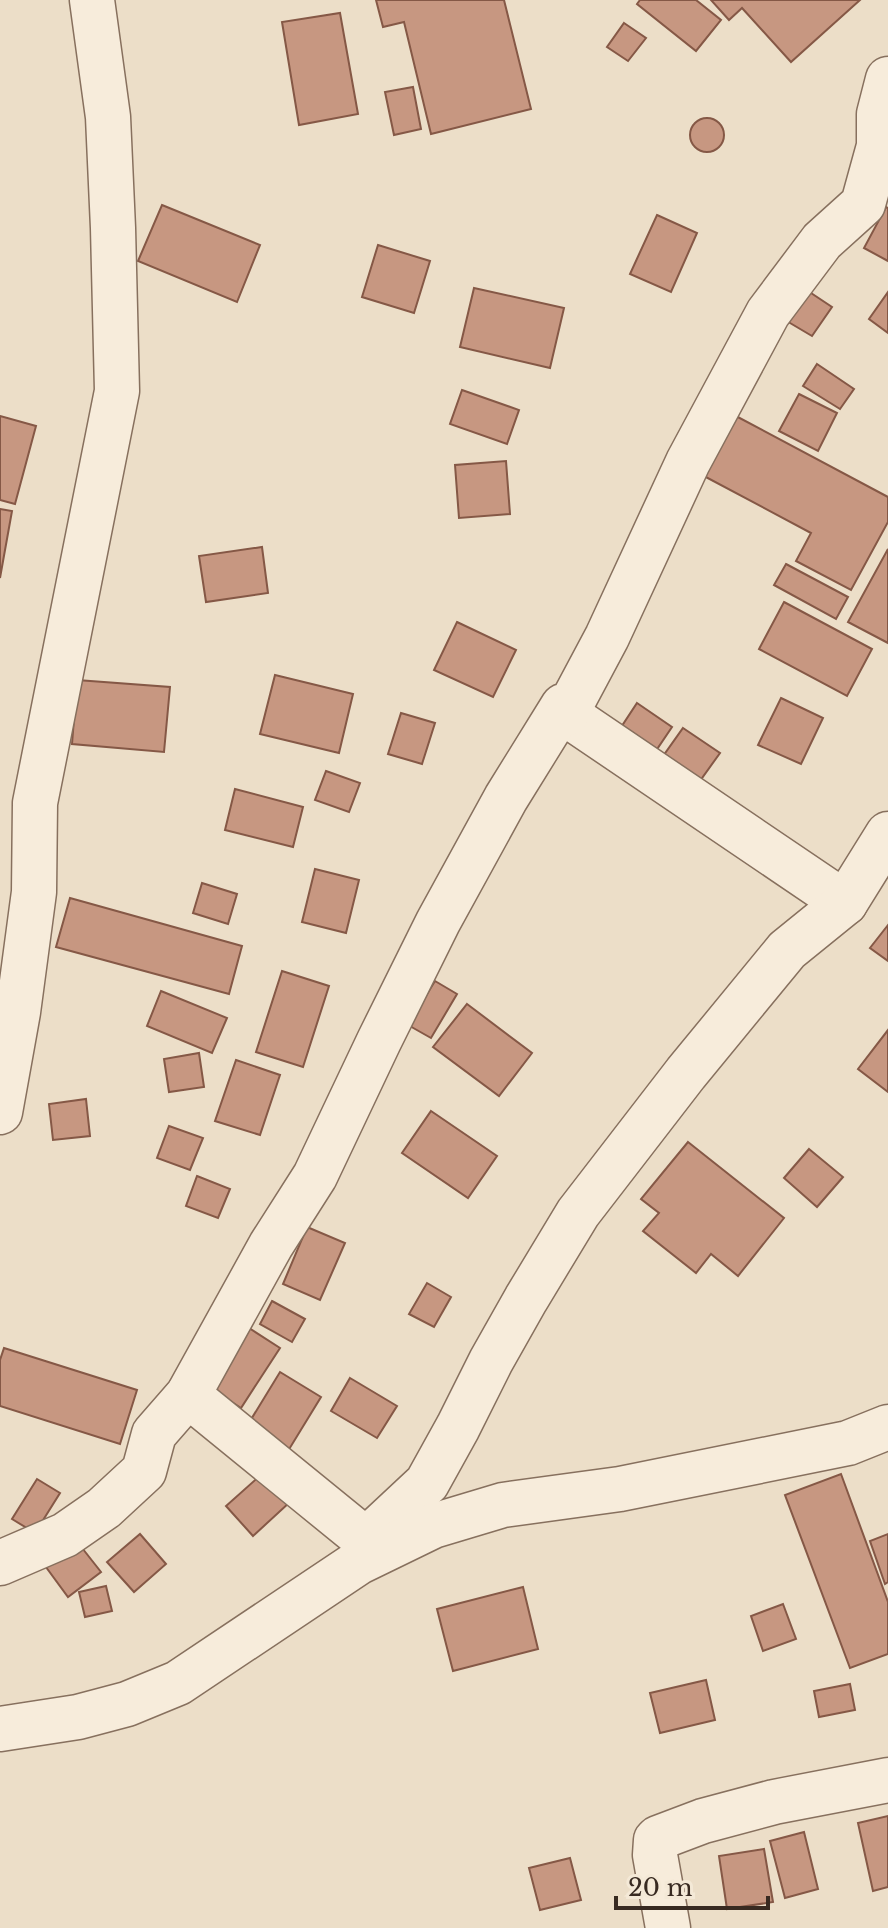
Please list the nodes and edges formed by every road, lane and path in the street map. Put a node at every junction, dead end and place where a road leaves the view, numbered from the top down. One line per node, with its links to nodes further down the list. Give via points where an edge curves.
1 (92, 0): 6 (street, via 108,117 117,391 35,803 34,892)
2 (888, 79): 3 (street, via 879,114 879,146 863,204 822,241 768,313 688,462)
3 (566, 714): 5 (street); 7 (street, via 563,706 506,798 438,922 315,1176)
4 (886, 841): 5 (street)
5 (845, 903): 9 (street, via 787,950 578,1213 427,1483)
6 (0, 1112)
7 (188, 1395): 9 (street); 10 (street, via 154,1434 144,1471 104,1508 65,1535)
8 (888, 1427): 9 (street, via 848,1443 620,1489 503,1505)
9 (362, 1551): 11 (street, via 178,1683 78,1717)
10 (0, 1563)
11 (0, 1729)
12 (888, 1780): 13 (street, via 774,1802 658,1838 655,1855)
13 (668, 1928)

